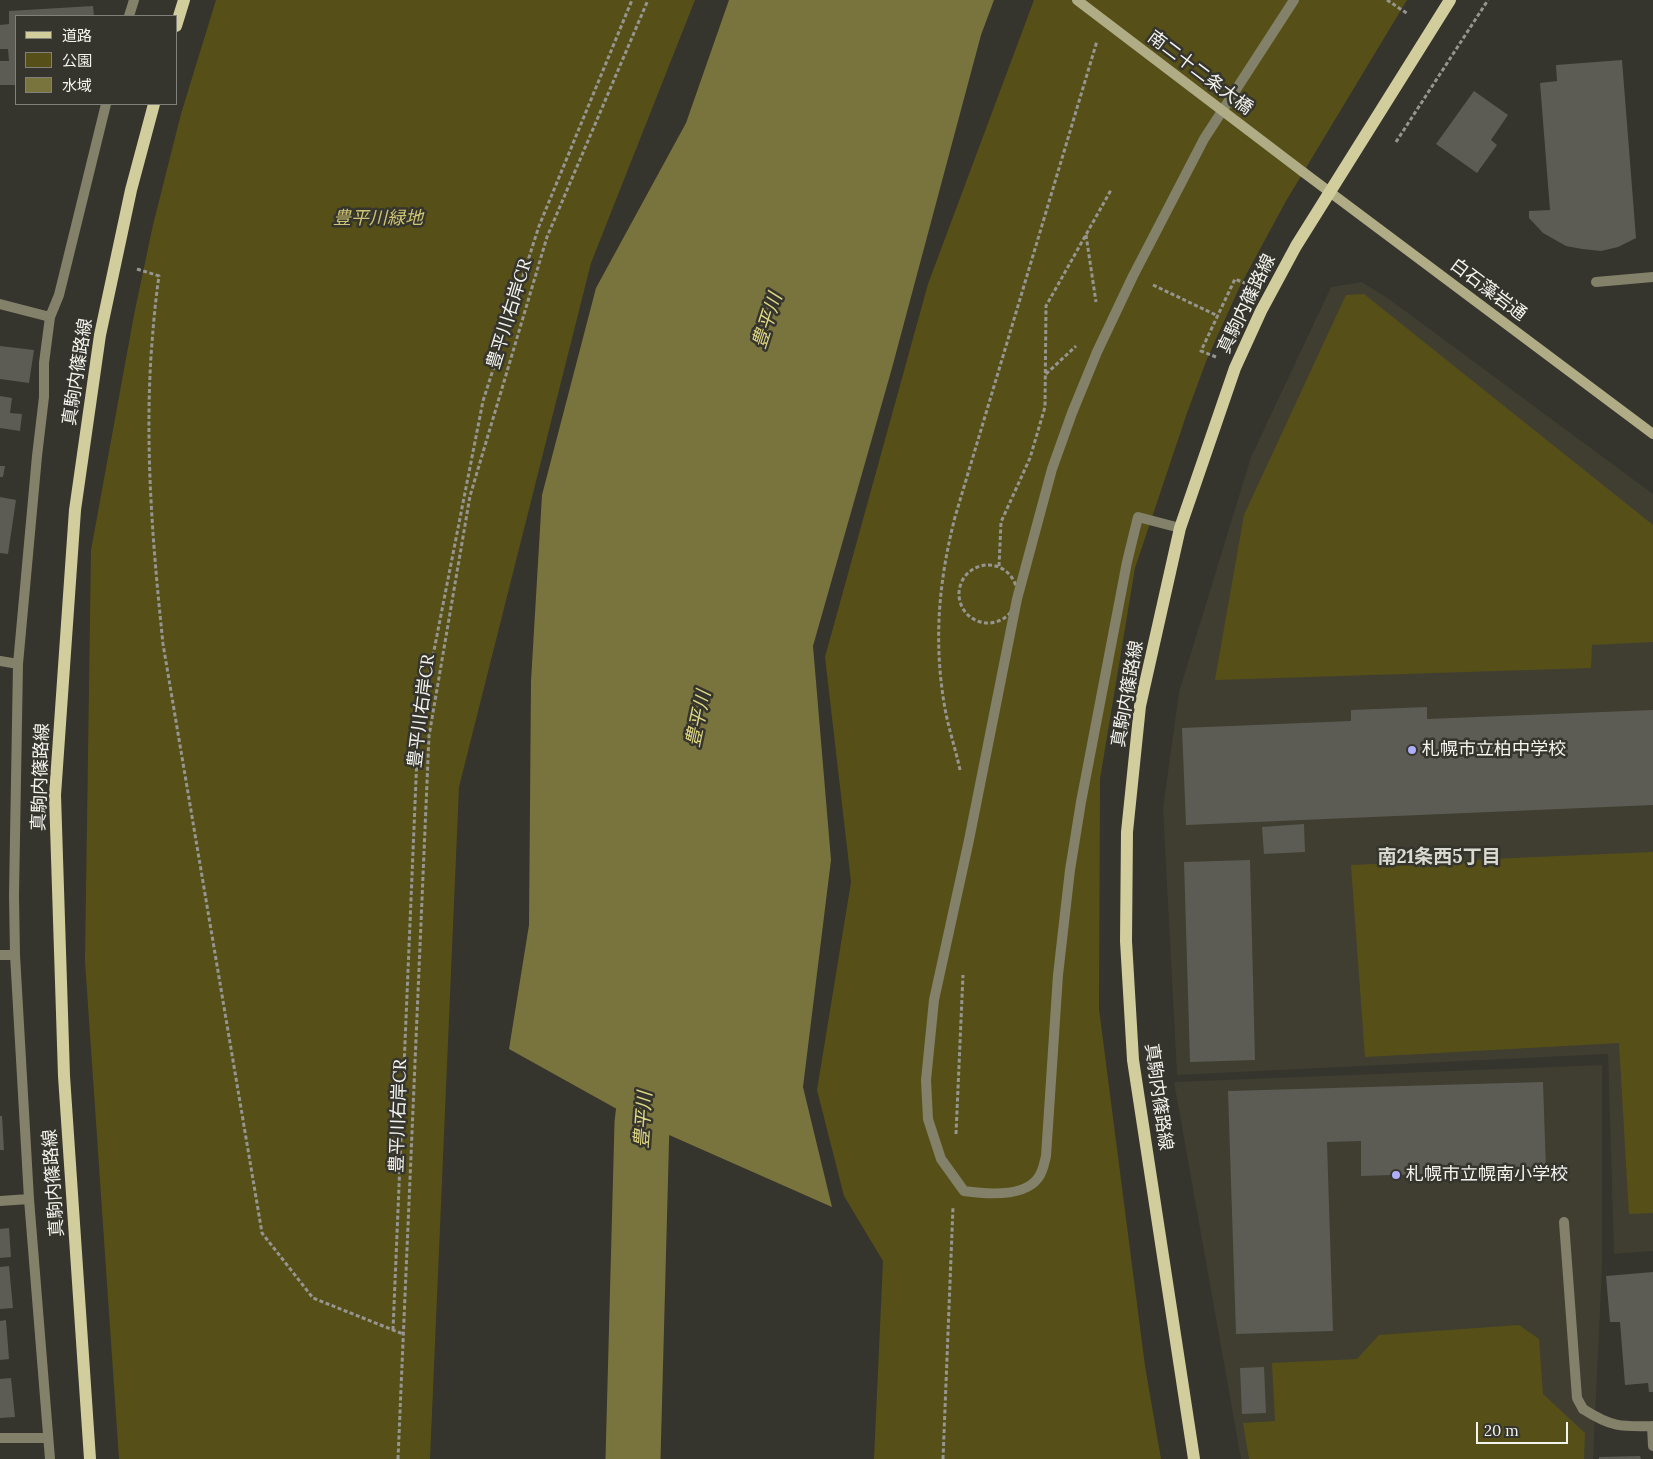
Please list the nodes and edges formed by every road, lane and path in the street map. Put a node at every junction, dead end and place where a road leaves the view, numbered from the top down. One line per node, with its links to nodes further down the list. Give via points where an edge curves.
1 (134, 0): 11 (street)
2 (184, 0): 12 (main road)
3 (632, 0): 43 (path, via 539,226 483,401 418,732)
4 (648, 0): 44 (path, 豊平川右岸CR, via 547,237 470,496 429,736)
5 (1077, 0): 16 (main road, 南二十二条大橋, bridge)
6 (1294, 0): 35 (street, via 1204,139 1096,352 1052,469)
7 (1387, 0): 10 (path)
8 (1450, 0): 18 (main road, 真駒内篠路線)
9 (1488, 0): 15 (path)
10 (1408, 14)
11 (130, 15)
12 (178, 20)
13 (106, 105): 28 (street, via 59,296)
14 (154, 105): 50 (main road, 真駒内篠路線, via 131,190 100,335 75,510 55,795 64,1076)
15 (1396, 142)
16 (1303, 172): 18 (main road, 白石藻岩通)
17 (1111, 190): 19 (path)
18 (1330, 191): 32 (main road, 白石藻岩通); 33 (main road, 真駒内篠路線, via 1261,311 1235,368)
19 (1086, 234): 26 (path); 31 (path, via 1046,306)
20 (137, 269): 43 (path, via 159,276 149,387 148,458 163,644 262,1233 313,1298)
21 (1653, 277): 22 (street)
22 (1596, 282)
23 (1249, 286): 27 (path, via 1235,279)
24 (1156, 287): 27 (path)
25 (0, 304): 28 (street)
26 (1096, 306)
27 (1218, 316): 30 (path, via 1201,351)
28 (50, 317): 37 (street)
29 (1079, 343): 31 (path)
30 (1216, 357)
31 (1045, 374): 34 (path, via 1045,407 1030,458 1001,522)
32 (1653, 434)
33 (1180, 528): 35 (street, via 1138,516 1127,562 1070,870 1058,975 1046,1156 1042,1172 1027,1187 1013,1192 982,1193 964,1191 941,1159 928,1119 926,1080 934,1000); 52 (main road, 真駒内篠路線, via 1140,706 1127,832 1126,941 1134,1060)
34 (999, 566): 35 (path, via 1014,579); 35 (path, via 988,564 969,570 959,587 961,606 973,619 991,623 1008,615)
35 (1017, 599)
36 (0, 661): 37 (street)
37 (18, 664): 39 (street)
38 (0, 955): 39 (street)
39 (15, 955): 40 (street)
40 (29, 1199): 41 (street); 47 (street)
41 (0, 1201)
42 (1564, 1222): 45 (street, via 1577,1398 1583,1409 1601,1420 1620,1426)
43 (393, 1330): 44 (path)
44 (403, 1334): 51 (path, 豊平川右岸CR)
45 (1652, 1426): 48 (street)
46 (0, 1438): 47 (street)
47 (48, 1438): 49 (street)
48 (1653, 1446)
49 (50, 1459)
50 (90, 1459)
51 (398, 1459)
52 (1194, 1459)

